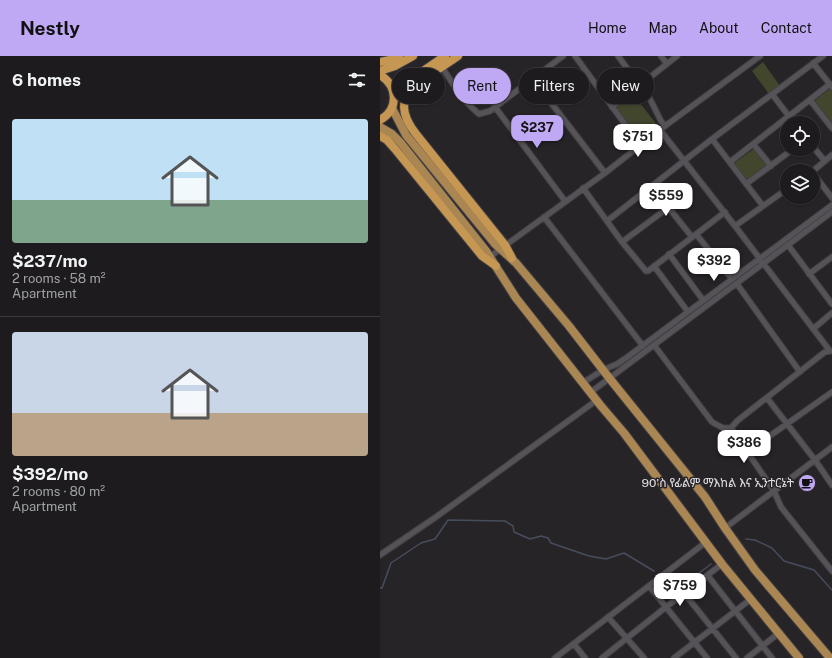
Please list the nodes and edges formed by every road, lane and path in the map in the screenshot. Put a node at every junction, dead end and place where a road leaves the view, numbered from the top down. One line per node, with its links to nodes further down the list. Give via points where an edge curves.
1 (399, 56): 12 (highway)
2 (413, 56): 19 (highway)
3 (445, 56): 16 (highway)
4 (458, 56): 15 (highway)
5 (562, 56): 17 (street)
6 (575, 56): 32 (street)
7 (618, 56): 18 (street)
8 (661, 56): 14 (street)
9 (677, 56): 14 (street)
10 (760, 56): 38 (street)
11 (823, 56): 13 (street)
12 (380, 62)
13 (813, 63): 22 (street); 25 (street)
14 (667, 64): 20 (street)
15 (442, 67): 31 (street, via 478,114 490,111); 71 (highway, via 408,93 405,100 405,117)
16 (427, 68)
17 (546, 68)
18 (627, 68)
19 (380, 71)
20 (654, 74)
21 (380, 75): 23 (highway)
22 (831, 86): 26 (street)
23 (392, 88)
24 (519, 88): 31 (street)
25 (772, 94): 34 (street); 41 (street)
26 (810, 100): 34 (street); 39 (street)
27 (393, 104): 33 (highway)
28 (552, 104): 52 (street)
29 (616, 104): 32 (street)
30 (650, 104): 38 (street)
31 (494, 107): 59 (street)
32 (612, 107): 43 (street)
33 (392, 108): 35 (highway); 71 (main road, via 406,135)
34 (789, 116)
35 (380, 120)
36 (780, 123): 42 (street)
37 (380, 127): 74 (main road, via 400,142)
38 (662, 128): 43 (street); 47 (street)
39 (832, 128)
40 (380, 136): 74 (highway, via 395,149)
41 (712, 139): 47 (street); 49 (street)
42 (754, 145): 49 (street); 50 (street)
43 (641, 146): 52 (street)
44 (820, 155): 48 (street)
45 (784, 156): 50 (street)
46 (832, 156): 48 (street)
47 (685, 161): 55 (street); 63 (street)
48 (825, 161): 51 (street)
49 (730, 162): 54 (street)
50 (770, 166): 54 (street)
51 (820, 166)
52 (605, 173): 56 (street)
53 (820, 182): 58 (street)
54 (746, 184): 61 (street)
55 (652, 187): 62 (street); 66 (street)
56 (583, 188): 59 (street); 66 (street)
57 (780, 194): 61 (street)
58 (832, 198)
59 (565, 201): 65 (street)
60 (832, 205): 76 (street)
61 (763, 206): 67 (street)
62 (668, 207): 68 (street); 69 (street)
63 (725, 212): 67 (street); 68 (street)
64 (832, 212): 70 (street)
65 (544, 217): 71 (street); 89 (street)
66 (607, 221): 69 (street)
67 (735, 226): 76 (street)
68 (694, 236): 72 (street); 81 (street)
69 (622, 242): 79 (street, via 646,271)
70 (788, 245): 77 (street); 80 (street)
71 (503, 247): 74 (street); 75 (highway)
72 (669, 254): 79 (street); 83 (street)
73 (832, 257): 80 (street)
74 (488, 258): 78 (highway)
75 (512, 258): 91 (main road)
76 (759, 258): 77 (street); 81 (street)
77 (763, 263): 82 (street); 87 (street)
78 (496, 266): 94 (main road, via 516,298)
79 (654, 266): 85 (street)
80 (809, 274): 84 (street)
81 (732, 279): 83 (street)
82 (736, 284): 88 (street); 92 (street)
83 (703, 300): 85 (street)
84 (832, 304)
85 (688, 312): 89 (street)
86 (832, 313): 87 (street)
87 (813, 329): 90 (street)
88 (654, 345): 93 (street); 100 (street, via 712,422 723,428)
89 (643, 346): 91 (street, via 617,364)
90 (831, 351): 92 (street, via 824,352)
91 (603, 370): 93 (main road); 94 (street)
92 (800, 372): 97 (street)
93 (610, 379): 95 (street); 106 (main road, via 705,497)
94 (584, 382): 95 (main road)
95 (591, 392): 98 (main road)
96 (832, 392): 99 (street)
97 (767, 398): 99 (street); 100 (street)
98 (597, 400): 107 (main road); 108 (street)
99 (788, 424): 102 (street); 103 (street)
100 (731, 428): 102 (street)
101 (832, 448): 103 (street)
102 (747, 452): 105 (street)
103 (815, 460): 104 (street); 105 (street)
104 (832, 486)
105 (774, 491): 106 (street); 110 (street, via 781,507)
106 (726, 528): 124 (main road, via 755,570)
107 (706, 542): 109 (main road); 112 (street)
108 (380, 554)
109 (722, 564): 111 (street); 114 (main road)
110 (832, 570)
111 (708, 576): 113 (street); 116 (street)
112 (648, 586): 115 (street); 117 (street)
113 (684, 593): 115 (street); 118 (street)
114 (751, 599): 116 (street); 119 (main road)
115 (666, 607): 120 (street); 121 (street)
116 (735, 611): 118 (street); 123 (street)
117 (608, 617): 120 (street); 122 (street)
118 (712, 629): 121 (street); 131 (street)
119 (779, 633): 123 (street); 134 (main road)
120 (627, 638): 127 (street); 128 (street)
121 (694, 642): 129 (street); 130 (street)
122 (574, 644): 125 (street); 126 (street)
123 (763, 646): 132 (street); 133 (street)
124 (829, 657)
125 (555, 658)
126 (585, 658)
127 (603, 658)
128 (644, 658)
129 (674, 658)
130 (707, 658)
131 (736, 658)
132 (746, 658)
133 (772, 658)
134 (799, 658)

